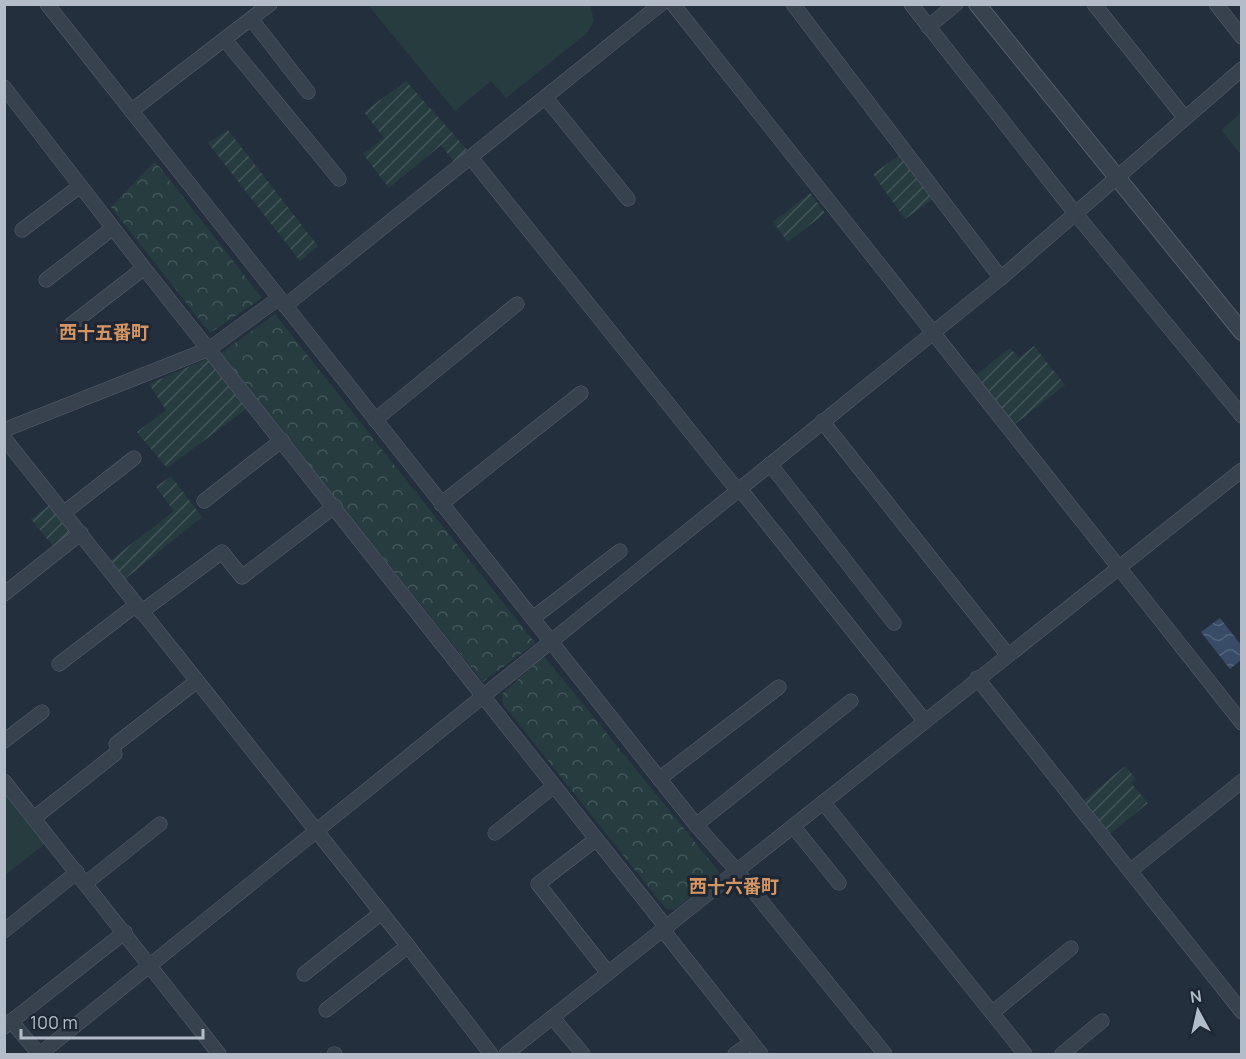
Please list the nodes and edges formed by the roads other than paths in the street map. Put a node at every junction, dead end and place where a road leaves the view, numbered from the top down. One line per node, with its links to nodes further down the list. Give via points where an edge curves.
1 (46, 4): 19 (street)
2 (270, 4): 11 (street)
3 (662, 4): 18 (street)
4 (673, 4): 36 (street)
5 (793, 4): 30 (street)
6 (911, 4): 12 (street)
7 (956, 4): 12 (street)
8 (977, 4): 22 (street)
9 (1094, 4): 20 (street)
10 (1216, 4): 13 (street)
11 (252, 20): 14 (street); 17 (street)
12 (928, 27): 26 (street)
13 (1242, 37)
14 (226, 40): 19 (street); 23 (street)
15 (1242, 69): 20 (street)
16 (4, 87): 24 (street)
17 (308, 92)
18 (545, 97): 21 (street); 25 (street)
19 (131, 111): 32 (street)
20 (1185, 118): 22 (street)
21 (472, 159): 32 (street); 48 (street)
22 (1117, 177): 26 (street); 35 (street)
23 (339, 179)
24 (80, 186): 27 (street); 28 (street)
25 (628, 199)
26 (1075, 213): 30 (street); 39 (street)
27 (113, 228): 29 (street); 31 (street)
28 (22, 230)
29 (144, 267): 34 (street); 37 (street)
30 (1001, 278): 36 (street)
31 (46, 280)
32 (282, 302): 37 (street); 40 (street)
33 (517, 304): 40 (street)
34 (64, 330)
35 (1242, 332)
36 (931, 333): 41 (street); 55 (street)
37 (209, 350): 42 (street); 44 (street)
38 (580, 393): 50 (street)
39 (1242, 416)
40 (375, 420): 50 (street)
41 (822, 421): 46 (street); 61 (street)
42 (4, 430)
43 (4, 438): 52 (street)
44 (282, 440): 49 (street); 51 (street)
45 (134, 458): 52 (street)
46 (770, 464): 48 (street); 59 (street)
47 (1242, 470): 55 (street)
48 (739, 490): 60 (street); 69 (street)
49 (204, 501)
50 (441, 504): 58 (street)
51 (335, 506): 57 (street, via 242,577 222,552); 66 (street)
52 (65, 512): 53 (street)
53 (81, 533): 56 (street); 57 (street)
54 (620, 551): 58 (street)
55 (1119, 569): 61 (street); 70 (street)
56 (4, 594)
57 (139, 608): 62 (street); 64 (street)
58 (533, 618): 60 (street)
59 (894, 623)
60 (552, 642): 66 (street); 72 (street)
61 (1007, 654): 63 (street)
62 (59, 664)
63 (977, 678): 69 (street); 85 (street)
64 (197, 681): 77 (street); 81 (street)
65 (779, 687): 72 (street)
66 (484, 695): 75 (street); 81 (street)
67 (851, 701): 79 (street)
68 (42, 712): 71 (street)
69 (924, 720): 76 (street)
70 (1242, 723)
71 (4, 741)
72 (659, 779): 79 (street)
73 (4, 781): 77 (street)
74 (1242, 781): 85 (street)
75 (554, 786): 82 (street); 83 (street)
76 (823, 802): 80 (street); 100 (street)
77 (34, 818): 86 (street)
78 (160, 824): 88 (street)
79 (696, 825): 84 (street)
80 (793, 826): 84 (street); 87 (street)
81 (316, 830): 89 (street); 95 (street)
82 (495, 833)
83 (596, 840): 90 (street); 96 (street, via 538,884)
84 (736, 870): 90 (street); 112 (street)
85 (1130, 871): 99 (street)
86 (77, 872): 88 (street); 91 (street)
87 (839, 883)
88 (86, 884): 92 (street)
89 (381, 913): 93 (street); 97 (street)
90 (664, 928): 96 (street); 104 (street)
91 (4, 931)
92 (125, 932): 95 (street); 103 (street)
93 (408, 946): 98 (street); 107 (street)
94 (1071, 948): 100 (street)
95 (151, 965): 105 (street); 106 (street)
96 (608, 973): 101 (street)
97 (304, 974)
98 (326, 1010)
99 (1242, 1012)
100 (992, 1013): 113 (street)
101 (553, 1018): 108 (street); 109 (street)
102 (1102, 1021): 114 (street)
103 (8, 1024): 105 (street)
104 (752, 1043): 110 (street); 111 (street)
105 (39, 1054)
106 (219, 1054)
107 (491, 1054)
108 (506, 1054)
109 (583, 1054)
110 (735, 1054)
111 (761, 1054)
112 (885, 1054)
113 (1025, 1054)
114 (1062, 1054)

